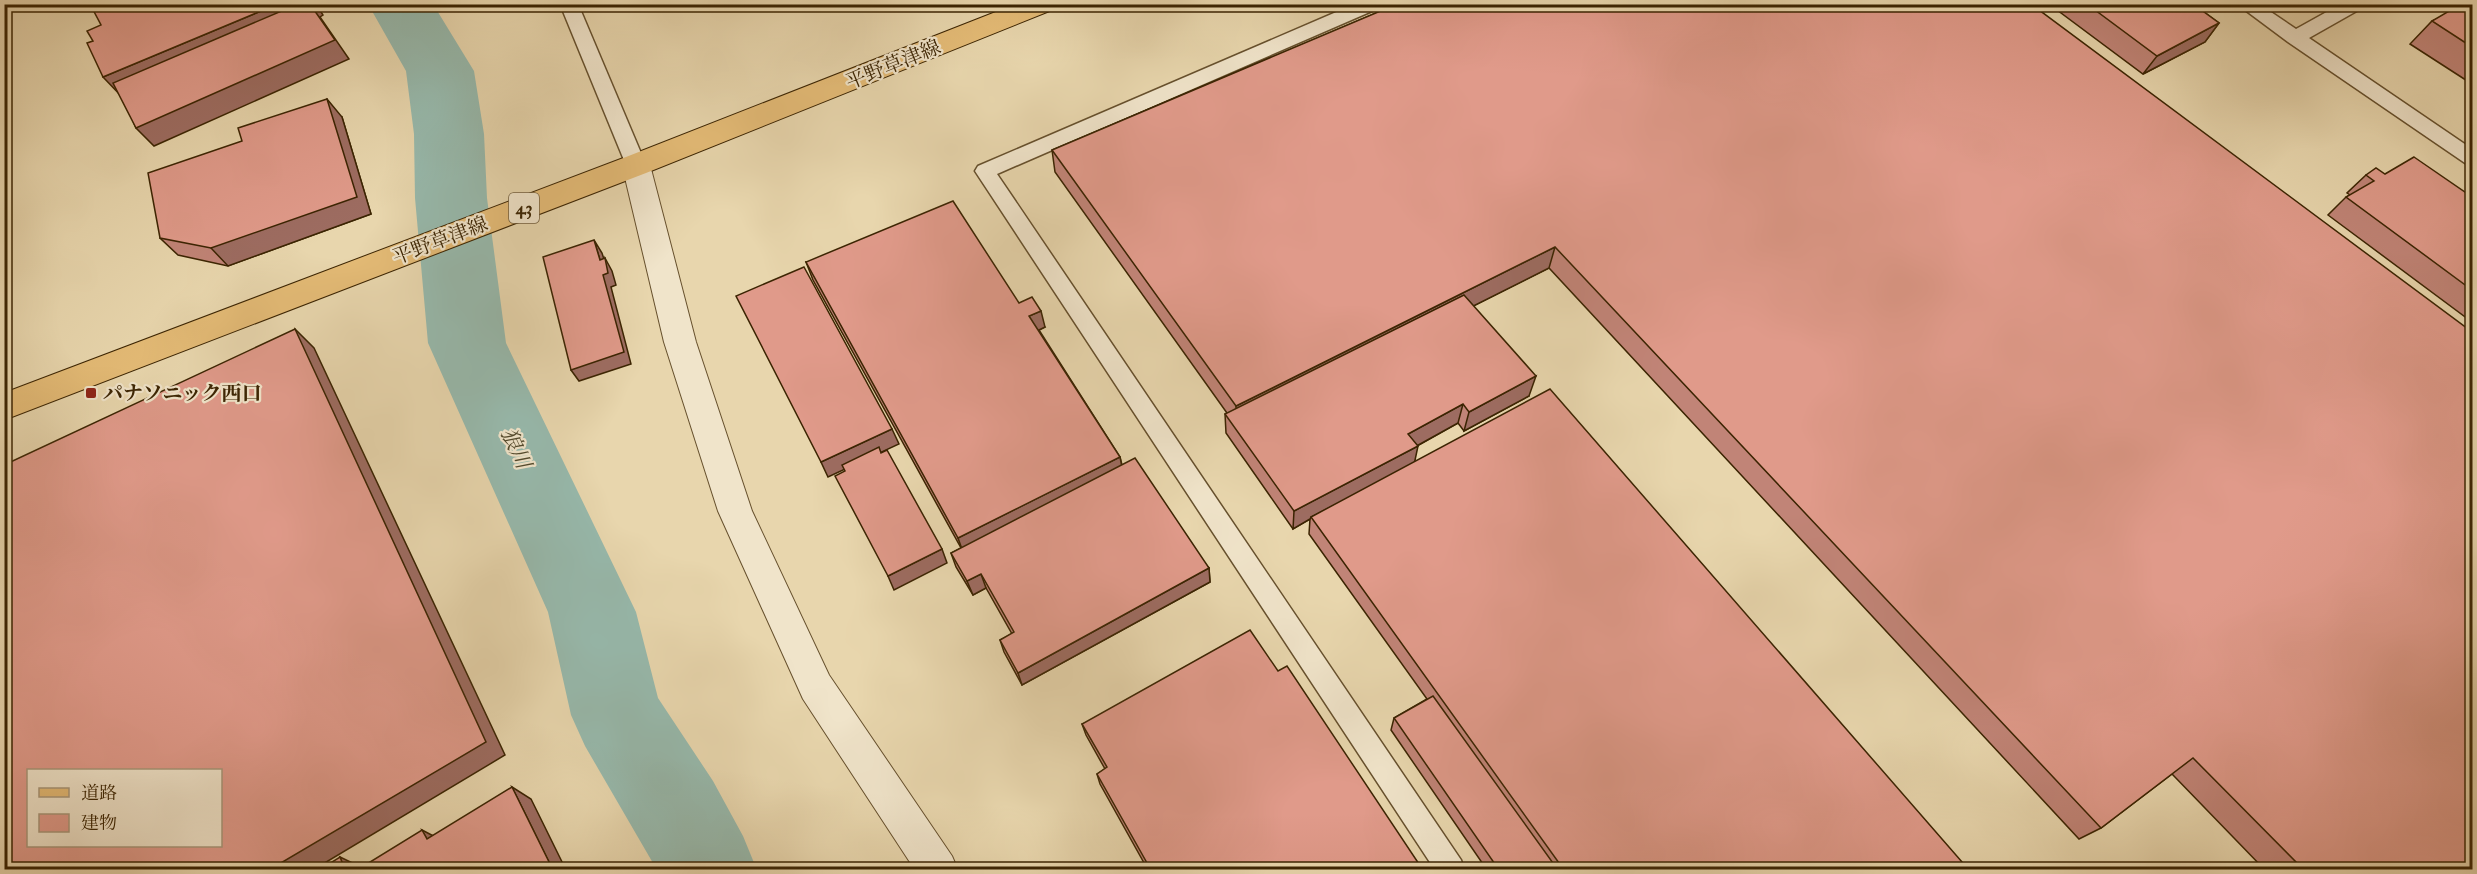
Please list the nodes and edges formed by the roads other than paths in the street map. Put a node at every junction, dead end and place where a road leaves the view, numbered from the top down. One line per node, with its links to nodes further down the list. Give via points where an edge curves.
1 (569, 4): 8 (lane)
2 (1043, 4): 8 (main road, 平野草津線 / 43)
3 (1373, 4): 11 (lane, via 985,171)
4 (2246, 4): 6 (lane)
5 (2356, 4): 6 (lane)
6 (2294, 38): 7 (lane)
7 (2472, 158)
8 (636, 165): 9 (main road, 平野草津線 / 43); 10 (street, via 680,342 735,510 816,687)
9 (4, 408)
10 (938, 870)
11 (1451, 870)

